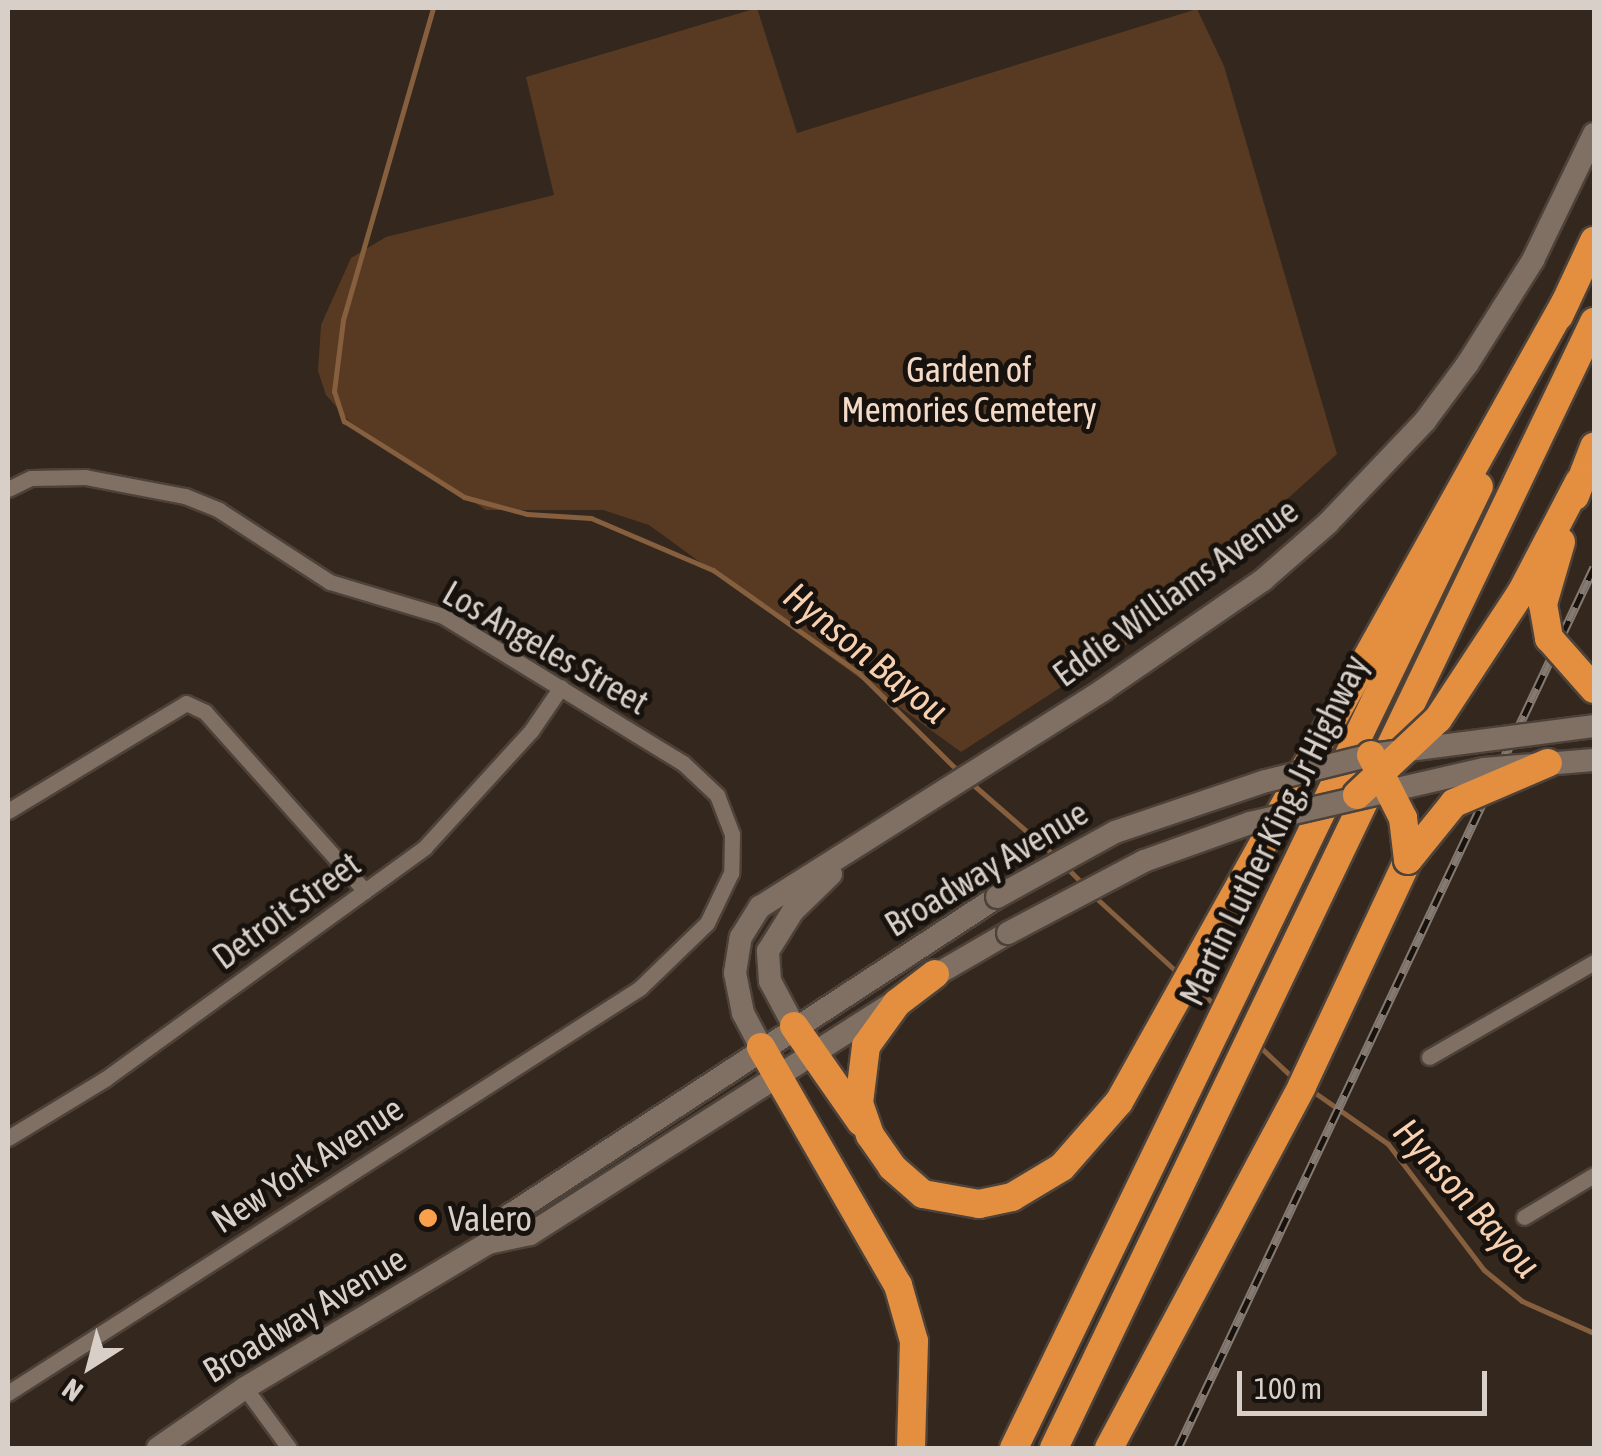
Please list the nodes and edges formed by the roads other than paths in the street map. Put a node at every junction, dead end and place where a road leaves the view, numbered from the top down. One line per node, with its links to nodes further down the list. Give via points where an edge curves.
1 (1594, 134): 17 (main road, Eddie Williams Avenue, via 1501,315 1425,420 1373,478 1263,580)
2 (1594, 241): 3 (highway, Martin Luther King, Jr Highway)
3 (1566, 301): 29 (highway, via 1119,1102 1073,1154 1012,1197 978,1204 924,1194 892,1167); 41 (highway, Martin Luther King, Jr Highway)
4 (1594, 322): 42 (highway, Martin Luther King, Jr Highway, via 1265,1020)
5 (1594, 447): 6 (highway, bridge)
6 (1579, 482): 9 (highway, bridge, via 1543,604 1548,638); 11 (highway, bridge, via 1487,648)
7 (8, 489): 8 (street, Los Angeles Street, via 32,478 85,477 185,496 219,510 330,582 443,616)
8 (561, 687): 19 (street, Detroit Street, via 486,783 424,847); 22 (street, Los Angeles Street, via 682,763 717,795 732,834 731,873 707,924)
9 (1594, 689)
10 (1594, 726): 11 (main road, bridge)
11 (1410, 749): 14 (highway, bridge)
12 (1594, 760): 13 (main road, Broadway Avenue, bridge)
13 (1548, 763): 14 (main road, Broadway Avenue, bridge); 18 (highway, bridge, via 1454,803)
14 (1382, 772): 15 (highway, bridge); 18 (highway, bridge); 23 (main road, Broadway Avenue, bridge, via 1266,781 1114,832)
15 (1357, 795): 21 (main road, Broadway Avenue, bridge, via 1144,861)
16 (8, 811): 19 (street, via 186,703 205,712)
17 (863, 842): 23 (main road, Eddie Williams Avenue, via 792,912 768,951 770,982); 24 (main road, Eddie Williams Avenue, via 760,907 741,937 735,973)
18 (1408, 860): 37 (highway, via 1302,1086)
19 (365, 891): 30 (street, Detroit Street, via 104,1079)
20 (1594, 962): 26 (street)
21 (935, 974): 25 (main road, Broadway Avenue); 29 (highway, via 897,1004 866,1046 859,1103)
22 (640, 988): 36 (street, New York Avenue)
23 (794, 1026): 24 (main road, Broadway Avenue); 25 (highway)
24 (761, 1047): 27 (highway); 28 (main road, Broadway Avenue)
25 (816, 1056): 27 (main road, Broadway Avenue); 29 (highway)
26 (1429, 1057)
27 (782, 1078): 31 (main road, Broadway Avenue); 40 (highway, via 898,1286 914,1342)
28 (629, 1135): 31 (main road); 34 (main road, Broadway Avenue, via 510,1215)
29 (870, 1135)
30 (8, 1138)
31 (649, 1161): 34 (main road, Broadway Avenue, via 530,1234)
32 (1594, 1175): 33 (street)
33 (1524, 1217)
34 (488, 1242): 35 (main road, Broadway Avenue)
35 (245, 1388): 38 (main road, Broadway Avenue); 39 (street)
36 (8, 1393)
37 (1115, 1438)
38 (158, 1448)
39 (289, 1448)
40 (910, 1448)
41 (1014, 1448)
42 (1054, 1448)

